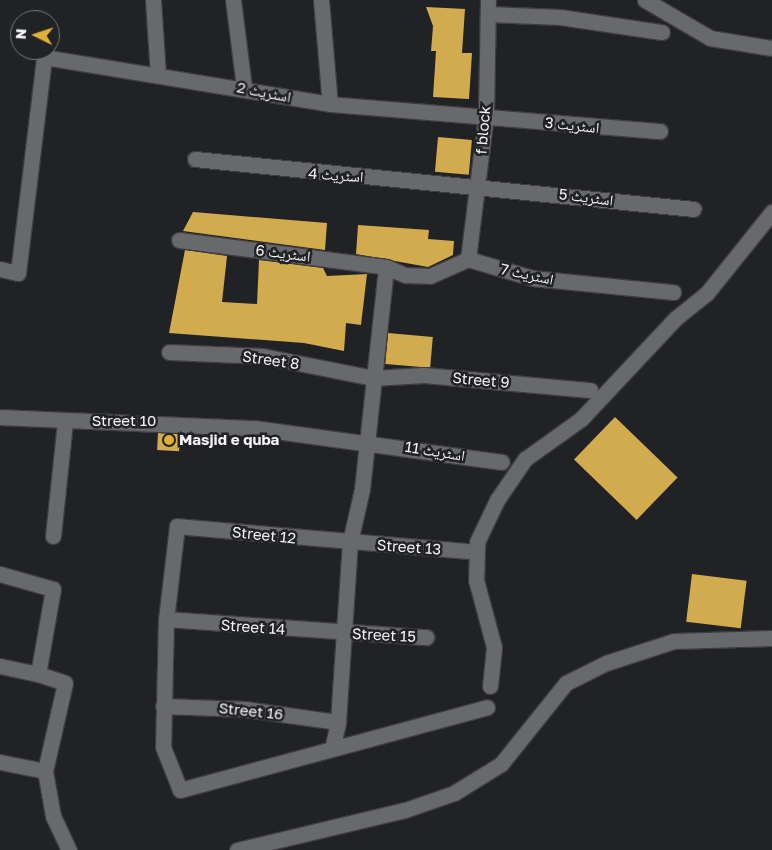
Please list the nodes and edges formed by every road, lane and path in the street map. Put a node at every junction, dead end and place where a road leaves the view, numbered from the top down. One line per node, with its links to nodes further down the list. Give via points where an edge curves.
1 (153, 0): 8 (street)
2 (233, 0): 9 (street)
3 (321, 0): 10 (street)
4 (645, 0): 7 (street, via 710,38)
5 (488, 7): 6 (street); 11 (street, f block)
6 (662, 32)
7 (772, 48)
8 (158, 75): 9 (street, اسٹریٹ 2); 20 (street, اسٹریٹ 2, via 44,57 18,273)
9 (244, 87): 10 (street, اسٹریٹ 2)
10 (330, 104): 11 (street, اسٹریٹ 2)
11 (486, 114): 12 (street, اسٹریٹ 3, via 572,127); 14 (street, f block)
12 (660, 132)
13 (195, 159): 14 (street, اسٹریٹ 4)
14 (478, 185): 15 (street, اسٹریٹ 5); 18 (street, f block)
15 (694, 209)
16 (772, 212): 39 (street, via 707,293 676,318 581,419 524,459 497,500 477,542 476,580 494,647)
17 (179, 240): 19 (street, اسٹریٹ 6)
18 (468, 259): 19 (street, via 430,276 405,275); 21 (street, اسٹریٹ 7, via 532,278)
19 (386, 266): 23 (street)
20 (0, 269)
21 (673, 292)
22 (169, 352): 23 (street, Street 8, via 263,356)
23 (373, 378): 24 (street, Street 9, via 424,375); 27 (street)
24 (590, 390)
25 (0, 417): 26 (street, Street 10)
26 (65, 421): 27 (street, Street 10, via 163,421); 29 (street)
27 (367, 441): 28 (street, اسٹریٹ 11); 30 (street)
28 (502, 462)
29 (54, 536)
30 (350, 542): 31 (street, Street 13); 33 (street, Street 12, via 177,526); 34 (street)
31 (467, 551)
32 (0, 574): 38 (street, via 53,589)
33 (166, 619): 34 (street, Street 14); 40 (street)
34 (341, 633): 35 (street, Street 15); 42 (street)
35 (426, 637)
36 (772, 638): 47 (street, via 674,641 606,664 566,683 501,764 454,793 405,810)
37 (0, 666): 38 (street)
38 (38, 674): 45 (street, via 65,683)
39 (490, 686)
40 (163, 706): 42 (street, Street 16, via 245,709); 43 (street, via 163,746 180,790)
41 (487, 707): 43 (street)
42 (338, 722): 43 (street)
43 (332, 749)
44 (0, 762): 45 (street)
45 (45, 771): 46 (street, via 53,816)
46 (69, 850)
47 (237, 850)

